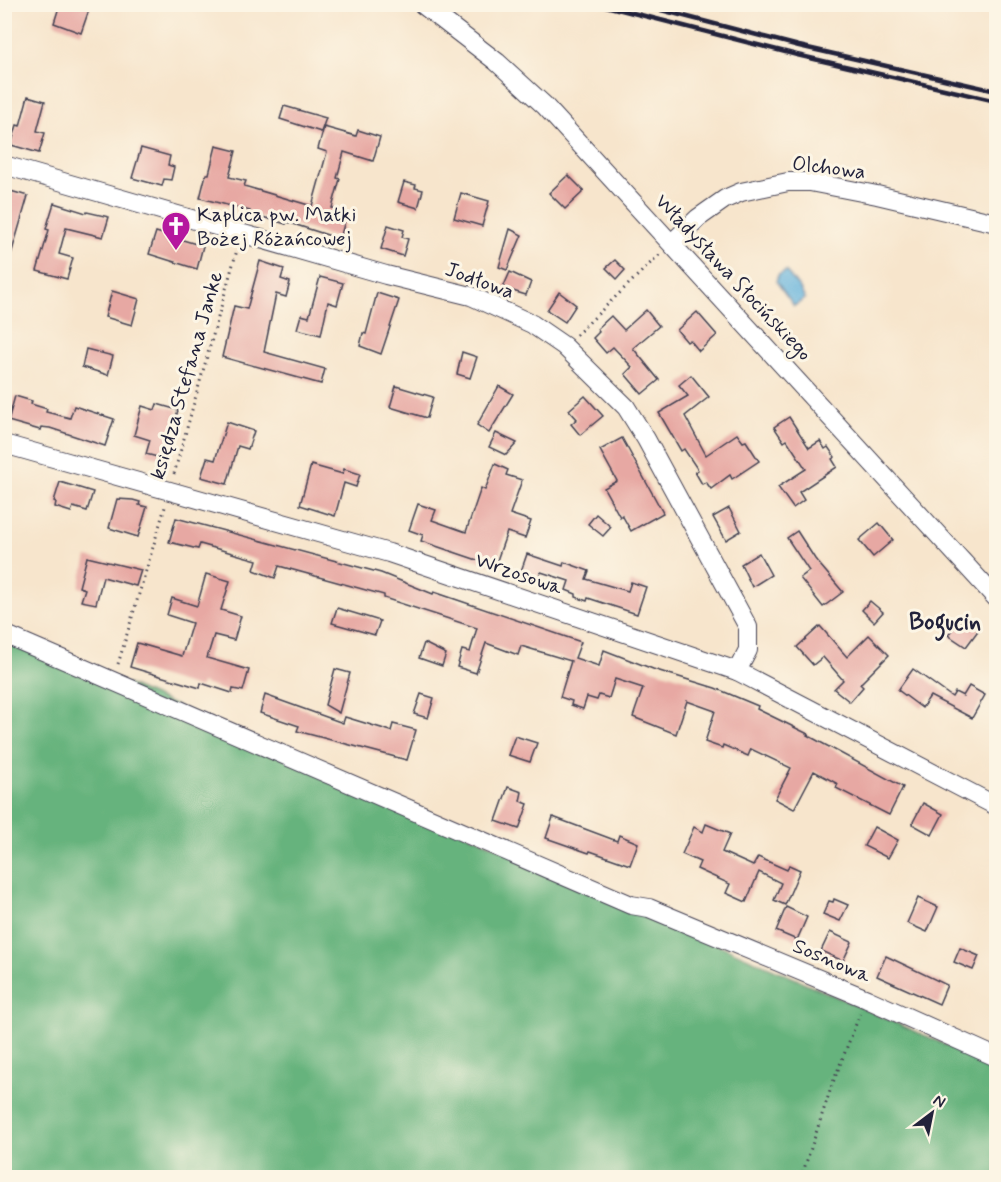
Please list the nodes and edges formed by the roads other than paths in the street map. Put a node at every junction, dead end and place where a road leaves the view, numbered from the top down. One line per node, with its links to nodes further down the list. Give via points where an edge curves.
1 (422, 4): 4 (street, Władysława Słocińskiego, via 524,85)
2 (4, 165): 8 (street, Jodłowa, via 471,296 532,324 564,346 626,407 741,611 748,627 747,651)
3 (996, 223): 4 (street, Olchowa, via 877,195 810,182 788,182 725,199)
4 (672, 243): 6 (street, Władysława Słocińskiego)
5 (4, 444): 8 (street, Wrzosowa, via 389,553)
6 (996, 598)
7 (4, 634): 10 (street, Sosnowa, via 631,905 649,908)
8 (737, 671): 9 (street, Wrzosowa)
9 (996, 806)
10 (996, 1057)

